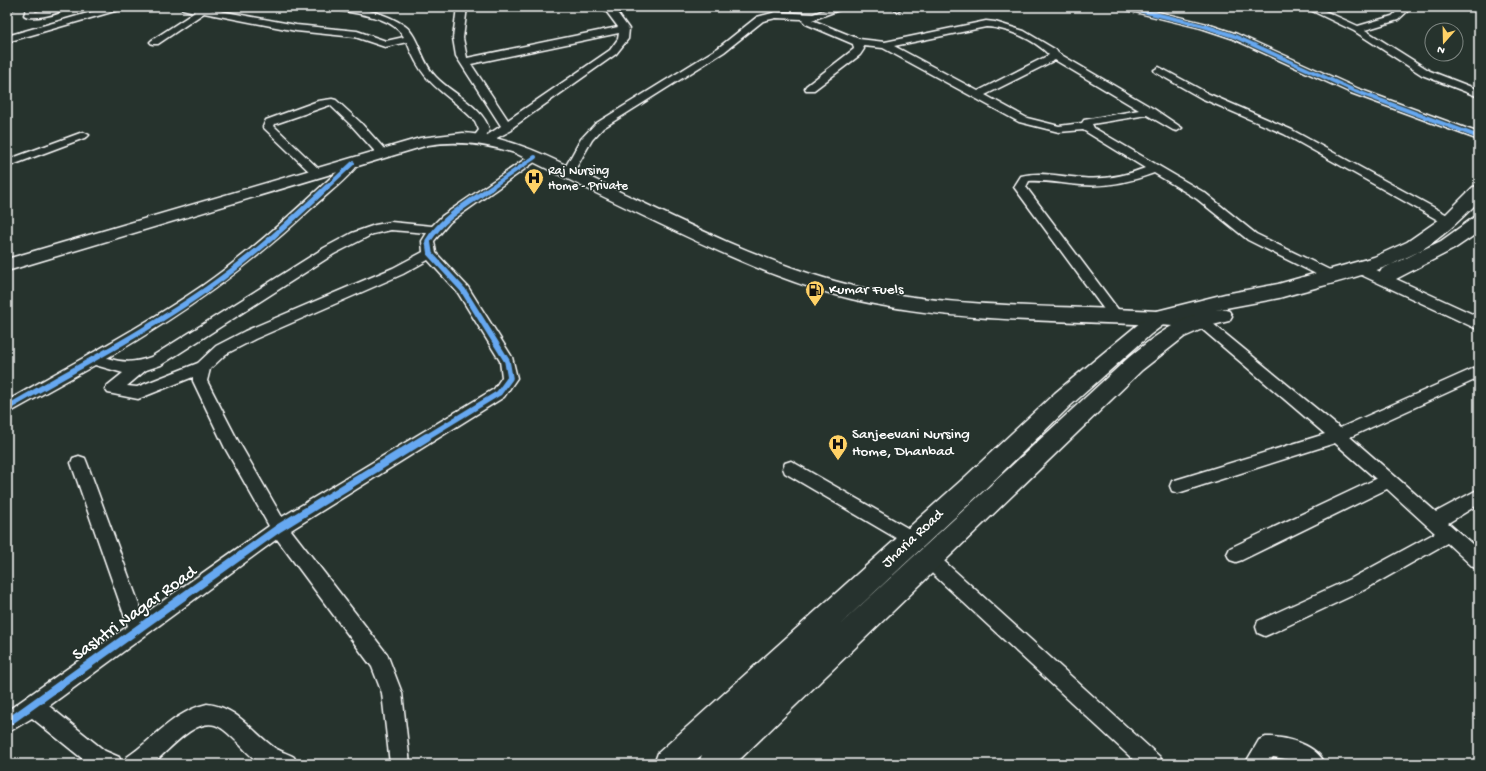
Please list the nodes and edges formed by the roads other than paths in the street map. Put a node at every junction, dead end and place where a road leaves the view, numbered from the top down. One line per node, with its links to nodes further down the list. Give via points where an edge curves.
1 (12, 7): 12 (street)
2 (32, 7): 15 (street, via 28,15)
3 (119, 7): 17 (street)
4 (185, 7): 14 (street)
5 (336, 7): 20 (street, via 390,20 404,29)
6 (462, 7): 26 (street, via 457,45)
7 (608, 7): 18 (street)
8 (842, 7): 16 (street)
9 (1126, 7): 36 (street, via 1234,36 1355,91)
10 (1309, 7): 19 (street)
11 (1407, 7): 19 (street, via 1395,18)
12 (7, 8)
13 (61, 8): 15 (street)
14 (202, 11): 20 (street, via 296,28 357,34 385,44); 22 (street)
15 (46, 13): 17 (street)
16 (805, 18): 23 (street); 44 (street, via 776,15 760,19 720,50 599,126 587,139)
17 (43, 28): 21 (street)
18 (624, 29): 26 (street); 33 (street, via 623,39 612,52)
19 (1356, 29): 29 (street, via 1426,73)
20 (410, 38): 37 (street, via 428,76 478,117 484,129)
21 (7, 39)
22 (155, 42)
23 (857, 42): 24 (street); 28 (street, via 857,53)
24 (885, 44): 25 (street, via 986,24 998,24 1009,27 1047,48); 30 (street)
25 (1054, 55): 30 (street); 31 (street)
26 (464, 62): 33 (street)
27 (1159, 70): 46 (street, via 1201,94 1288,132)
28 (810, 88)
29 (1479, 94)
30 (978, 95): 32 (street, via 1034,124 1059,129)
31 (1150, 111): 32 (street, via 1096,120 1088,122); 34 (street)
32 (1086, 126): 42 (street)
33 (508, 128): 37 (street)
34 (1177, 128)
35 (83, 135): 41 (street)
36 (1479, 137)
37 (484, 139): 38 (main road, via 444,137); 39 (main road)
38 (382, 154): 40 (main road); 43 (street, via 356,124 332,102 322,103 270,122 268,127)
39 (535, 157): 44 (main road); 48 (street, via 446,219)
40 (353, 163): 43 (main road); 58 (street, via 258,251 207,289)
41 (7, 164)
42 (1153, 169): 52 (street, via 1201,196 1252,237); 54 (street, via 1123,180 1107,182 1035,176 1025,178 1020,187)
43 (318, 173): 50 (main road)
44 (568, 173): 54 (main road, via 717,245 781,271 825,285 873,297 931,306 1056,315)
45 (1479, 191): 46 (highway)
46 (1449, 221): 51 (highway, via 1414,246)
47 (1479, 222): 53 (highway, Jharia Road, via 1427,257)
48 (435, 230): 49 (street, via 428,241); 59 (street, via 410,225 386,226 358,234 156,361)
49 (430, 254): 60 (street, via 362,287 250,335 221,350); 70 (street, Sashtri Nagar Road, via 463,290 507,361 510,378 499,393)
50 (7, 265)
51 (1361, 268): 52 (highway); 53 (street)
52 (1331, 276): 55 (highway, via 1279,291)
53 (1380, 278): 56 (highway, Jharia Road, via 1287,303); 57 (street)
54 (1116, 316): 55 (main road)
55 (1160, 317): 56 (main road); 72 (highway, Jharia Road, via 1063,399)
56 (1201, 321): 63 (street); 72 (highway, Jharia Road, via 1164,341)
57 (1479, 324)
58 (93, 358): 59 (street, via 121,369); 62 (street)
59 (140, 367): 60 (street, via 113,389 138,393)
60 (203, 367): 70 (street, via 200,381 231,443)
61 (1479, 372): 63 (street)
62 (7, 408)
63 (1338, 436): 66 (street); 67 (street)
64 (79, 463): 76 (street)
65 (791, 468): 72 (street)
66 (1388, 481): 69 (street); 73 (street)
67 (1178, 486)
68 (1479, 496): 69 (street)
69 (1434, 522): 71 (street)
70 (279, 528): 76 (street, Sashtri Nagar Road); 82 (street, via 380,661 392,693)
71 (1448, 534): 74 (street); 75 (street, via 1358,584)
72 (920, 548): 83 (highway, Jharia Road); 84 (highway, Jharia Road); 85 (street)
73 (1236, 554)
74 (1479, 561)
75 (1265, 627)
76 (139, 629): 77 (street, Sashtri Nagar Road)
77 (33, 706): 78 (street, Sashtri Nagar Road); 79 (street, via 98,758)
78 (7, 723)
79 (112, 764)
80 (134, 764): 81 (street, via 198,715 212,713 226,719 266,755)
81 (287, 764)
82 (400, 764)
83 (669, 764)
84 (713, 764)
85 (1153, 764)
86 (1255, 764): 87 (street, via 1266,747 1277,746 1294,751)
87 (1315, 764)

